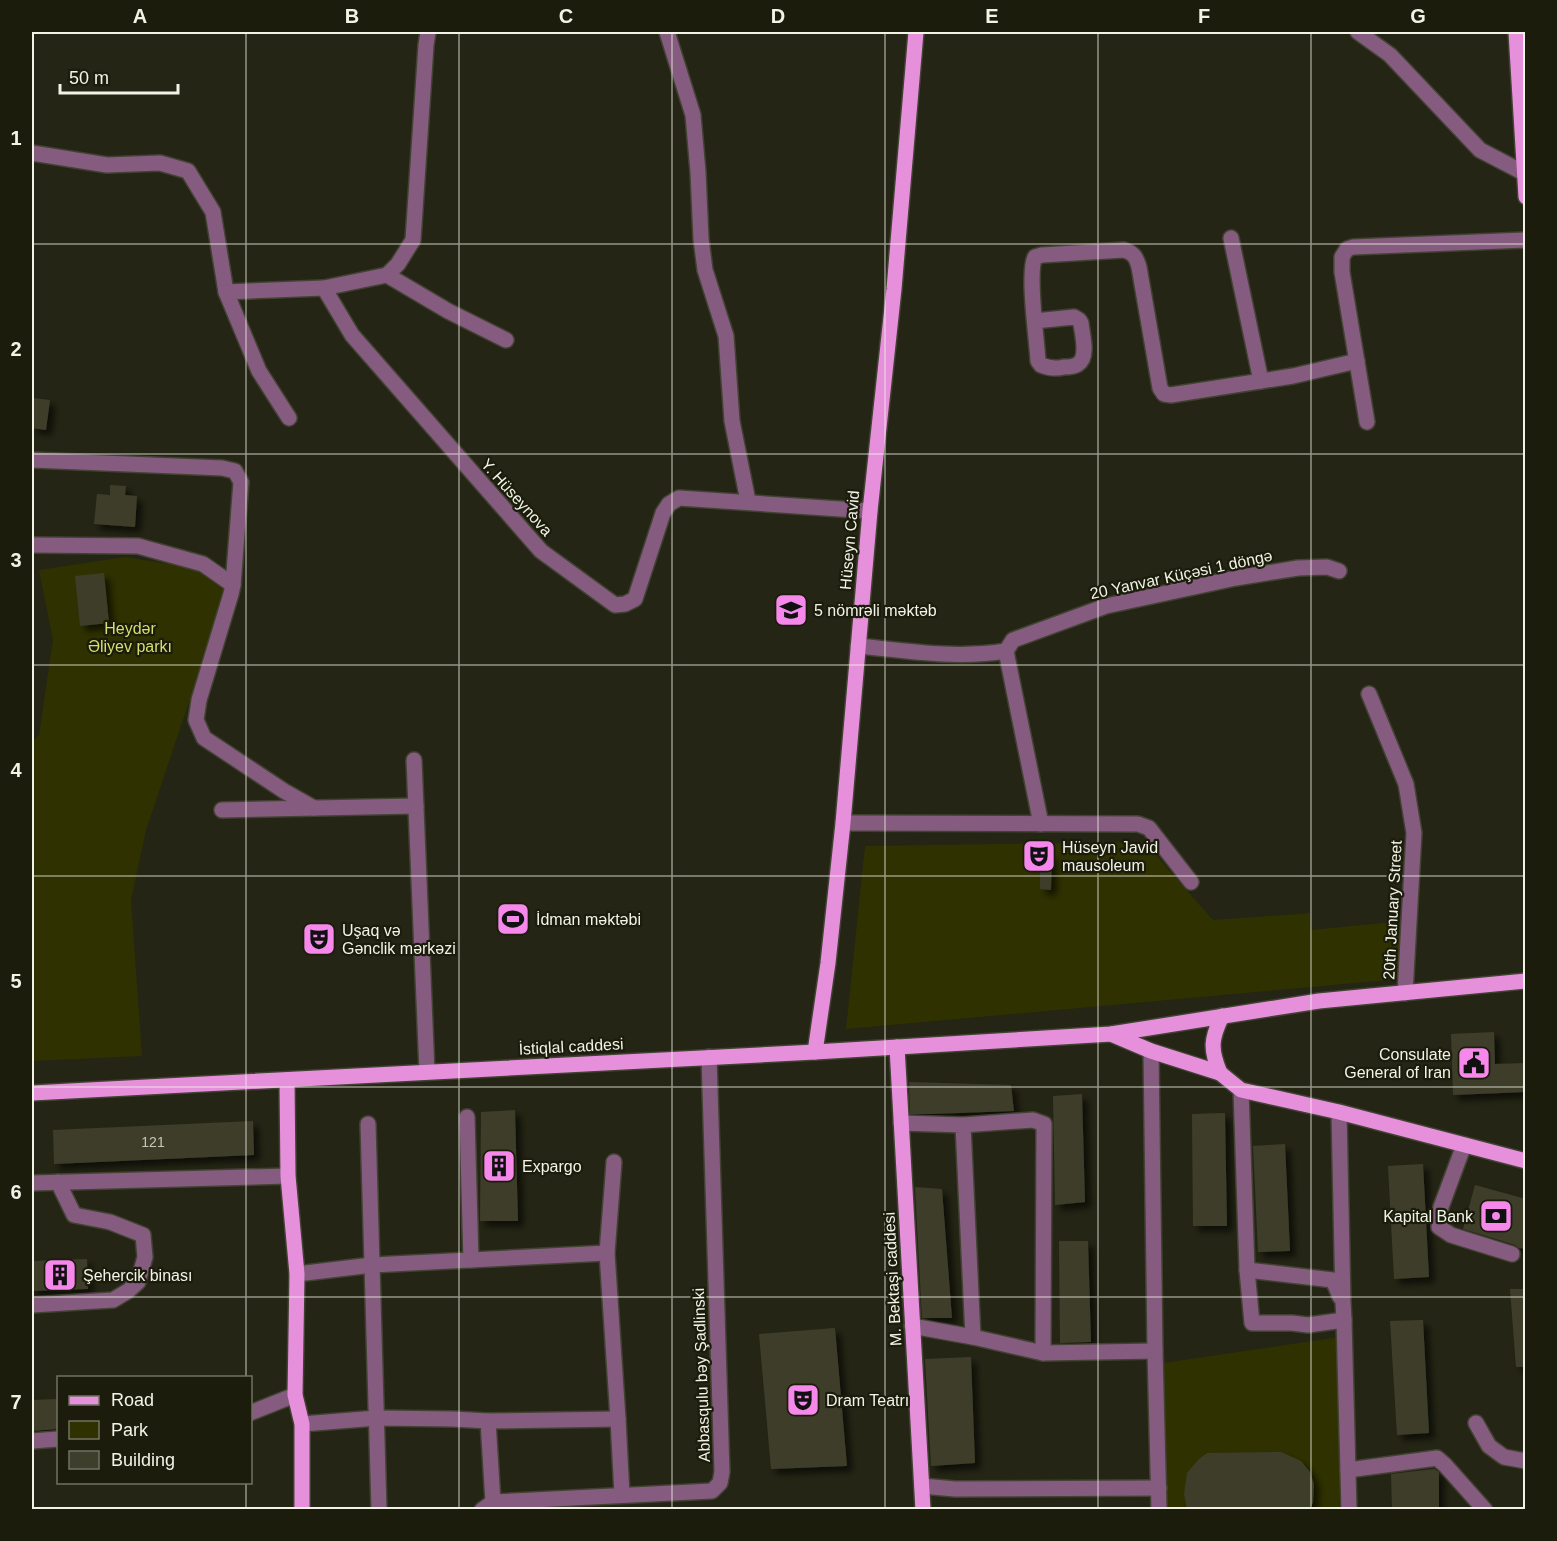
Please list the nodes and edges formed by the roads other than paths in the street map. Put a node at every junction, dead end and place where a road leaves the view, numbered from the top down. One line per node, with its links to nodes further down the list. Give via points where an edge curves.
1 (428, 32): 11 (street, via 413,240)
2 (667, 32): 21 (street, via 693,115 705,270 726,336 732,421)
3 (916, 32): 22 (main road, Hüseyn Cavid)
4 (1358, 32): 7 (street, via 1390,55 1480,150)
5 (1516, 32): 7 (main road)
6 (32, 153): 13 (street, via 107,165 160,164 188,171 213,212)
7 (1525, 174): 8 (main road)
8 (1526, 197)
9 (1231, 238): 17 (street)
10 (1526, 240): 16 (street, via 1347,249 1342,257 1342,272)
11 (387, 275): 12 (street); 15 (street)
12 (324, 288): 13 (street); 21 (street, Y. Hüseynova, via 352,335 542,551 615,605 635,599 669,504 679,498)
13 (226, 292): 18 (street, via 259,371)
14 (1035, 321): 17 (street, via 1035,257 1132,252 1139,267 1164,394)
15 (506, 340)
16 (1357, 361): 17 (street); 19 (street)
17 (1261, 381)
18 (290, 418)
19 (1367, 422)
20 (32, 460): 25 (street, via 235,471 241,483)
21 (748, 501): 22 (street, Y. Hüseynova)
22 (870, 511): 26 (main road, Hüseyn Cavid)
23 (32, 545): 25 (street, via 138,546 203,564)
24 (1339, 571): 27 (street, 20 Yanvar Küçəsi 1 döngə, via 1327,567 1298,568 1107,606 1012,640)
25 (233, 585): 31 (street, via 196,720 204,738)
26 (858, 646): 27 (street, via 944,655); 33 (main road, Hüseyn Cavid)
27 (1006, 651): 34 (street)
28 (1368, 694): 37 (street, 20th January Street, via 1406,784 1414,833)
29 (414, 760): 30 (street)
30 (416, 806): 31 (street); 44 (street)
31 (314, 808): 32 (street)
32 (222, 810)
33 (843, 823): 34 (street); 42 (main road, Hüseyn Cavid)
34 (1041, 825): 35 (street, via 1149,828)
35 (1191, 882)
36 (1526, 981): 37 (main road, İstiqlal caddesi)
37 (1405, 993): 38 (main road, İstiqlal caddesi)
38 (1222, 1016): 39 (main road, İstiqlal caddesi); 45 (main road, via 1212,1043)
39 (1112, 1034): 40 (main road, İstiqlal caddesi); 41 (main road)
40 (897, 1047): 42 (main road, İstiqlal caddesi); 51 (main road, M. Bektaşi caddesi)
41 (1151, 1050): 45 (main road); 71 (street)
42 (815, 1052): 43 (main road, İstiqlal caddesi)
43 (709, 1057): 44 (main road, İstiqlal caddesi); 86 (street, Abbasqulu bəy Şadlinski, via 720,1483 712,1491)
44 (427, 1072): 46 (main road, İstiqlal caddesi)
45 (1220, 1073): 47 (main road)
46 (287, 1080): 48 (main road, İstiqlal caddesi); 57 (main road)
47 (1241, 1090): 49 (main road); 64 (street)
48 (32, 1093)
49 (1339, 1112): 54 (main road); 66 (street)
50 (467, 1117): 62 (street)
51 (902, 1123): 53 (street); 69 (main road, M. Bektaşi caddesi)
52 (368, 1124): 63 (street)
53 (963, 1125): 70 (street); 72 (street, via 1033,1120 1044,1124)
54 (1464, 1145): 55 (main road); 61 (street, via 1441,1207 1439,1227 1451,1235)
55 (1526, 1161)
56 (614, 1162): 60 (street)
57 (288, 1176): 58 (street); 65 (main road)
58 (58, 1182): 59 (street); 67 (street, via 74,1215 110,1222 143,1235 145,1257 138,1282 113,1299)
59 (32, 1183)
60 (607, 1253): 62 (street); 76 (street)
61 (1512, 1254)
62 (471, 1260): 63 (street)
63 (372, 1265): 65 (street); 75 (street)
64 (1247, 1270): 66 (street, via 1333,1280); 68 (street, via 1252,1323)
65 (297, 1274): 73 (main road)
66 (1343, 1302): 68 (street)
67 (32, 1305)
68 (1344, 1320): 83 (street)
69 (912, 1326): 70 (street); 84 (main road, M. Bektaşi caddesi)
70 (973, 1338): 72 (street)
71 (1155, 1352): 72 (street); 85 (street)
72 (1043, 1353)
73 (295, 1395): 74 (street); 79 (main road)
74 (252, 1412)
75 (377, 1418): 77 (street); 79 (street); 90 (street)
76 (618, 1419): 77 (street); 86 (street)
77 (488, 1421): 88 (street)
78 (1476, 1423): 82 (street, via 1489,1446 1504,1457)
79 (302, 1424): 89 (main road)
80 (57, 1439): 81 (street)
81 (32, 1441)
82 (1526, 1461)
83 (1348, 1470): 93 (street); 94 (street, via 1437,1458)
84 (922, 1486): 85 (street); 91 (main road, M. Bektaşi caddesi)
85 (1159, 1488): 92 (street)
86 (622, 1495): 87 (street, Abbasqulu bəy Şadlinski)
87 (603, 1503): 88 (street, Abbasqulu bəy Şadlinski)
88 (487, 1506)
89 (302, 1509)
90 (379, 1509)
91 (923, 1509)
92 (1159, 1509)
93 (1349, 1509)
94 (1485, 1509)

